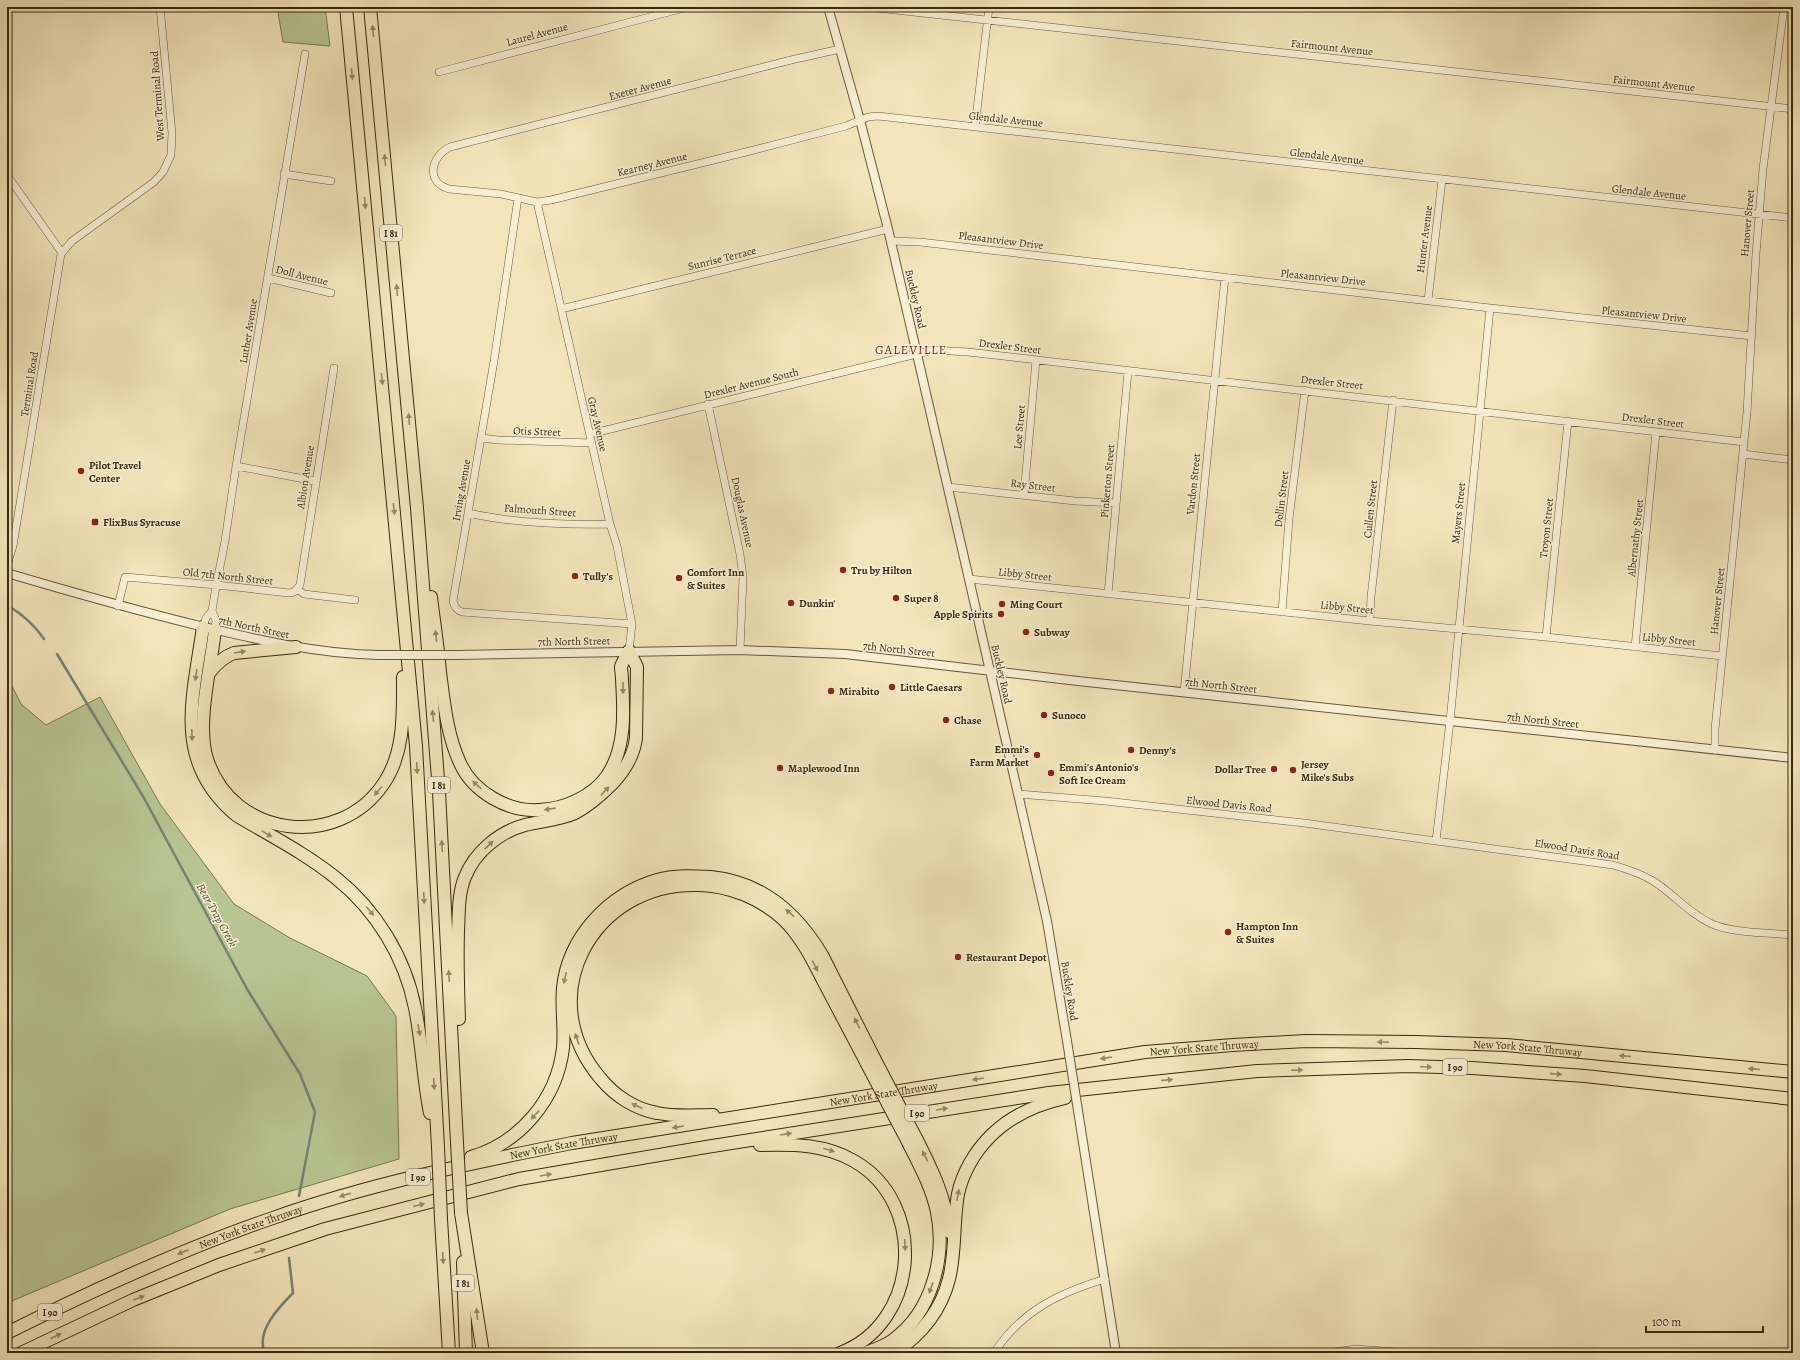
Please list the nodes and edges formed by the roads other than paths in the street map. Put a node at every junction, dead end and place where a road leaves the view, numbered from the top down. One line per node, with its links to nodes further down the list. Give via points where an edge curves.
1 (160, 7): 28 (street, West Terminal Road, via 172,133 171,155 163,172 154,182 72,241)
2 (346, 7): 72 (highway, I 81, one-way to 72)
3 (370, 7): 52 (highway, I 81, one-way to 3)
4 (688, 7): 12 (street, Laurel Avenue)
5 (828, 7): 10 (street, Buckley Road)
6 (868, 7): 9 (street, Fairmount Avenue)
7 (989, 7): 9 (street)
8 (1784, 7): 13 (street, Hanover Street)
9 (987, 20): 13 (street, Fairmount Avenue); 16 (street)
10 (840, 49): 15 (street, Buckley Road); 21 (street, Exeter Avenue, via 445,149 434,160 433,170 435,178)
11 (305, 54): 17 (street, Luther Avenue)
12 (439, 72)
13 (1771, 106): 14 (street, Fairmount Avenue); 24 (street, Hanover Street)
14 (1793, 109)
15 (860, 120): 16 (street, Glendale Avenue, via 878,116); 23 (street, Kearney Avenue, via 750,151); 26 (street, Buckley Road)
16 (975, 127): 19 (street, Glendale Avenue)
17 (284, 174): 20 (street); 30 (street, Luther Avenue)
18 (7, 176): 28 (street)
19 (1442, 180): 24 (street, Glendale Avenue); 32 (street, Hunter Avenue)
20 (331, 181)
21 (446, 189): 22 (street, Kearney Avenue)
22 (518, 198): 23 (street, Kearney Avenue); 48 (street, Irving Avenue)
23 (537, 202): 34 (street, Gray Avenue)
24 (1759, 215): 25 (street, Glendale Avenue); 35 (street, Hanover Street)
25 (1793, 218)
26 (888, 229): 27 (street, Buckley Road); 34 (street, Sunrise Terrace)
27 (891, 241): 29 (street, Pleasantview Drive, via 920,242); 36 (street, Buckley Road)
28 (62, 253): 61 (street, Terminal Road, via 13,546)
29 (1225, 277): 32 (street, Pleasantview Drive); 40 (street, Vardon Street)
30 (268, 278): 31 (street, Doll Avenue); 54 (street, Luther Avenue)
31 (331, 293)
32 (1428, 300): 33 (street, Pleasantview Drive)
33 (1490, 308): 35 (street, Pleasantview Drive); 44 (street, Mayers Street)
34 (561, 309): 47 (street, Gray Avenue)
35 (1752, 336): 49 (street, Hanover Street)
36 (917, 353): 37 (street, Drexler Street, via 933,350 968,352); 43 (street, Drexler Avenue South); 56 (street, Buckley Road)
37 (1036, 360): 39 (street, Drexler Street); 57 (street, Lee Street)
38 (334, 368): 55 (street, Albion Avenue)
39 (1128, 371): 40 (street, Drexler Street); 58 (street, Pinkerton Street)
40 (1214, 380): 41 (street, Drexler Street); 68 (street, Vardon Street)
41 (1305, 390): 42 (street, Drexler Street); 71 (street, Dollin Street, via 1289,519)
42 (1393, 400): 44 (street, Drexler Street); 73 (street, Cullen Street)
43 (708, 404): 47 (street, Drexler Avenue South); 80 (street, Douglas Avenue, via 739,547 743,577)
44 (1481, 411): 45 (street, Drexler Street); 76 (street, Mayers Street)
45 (1568, 421): 46 (street, Drexler Street); 77 (street, Troyon Street)
46 (1656, 432): 49 (street, Drexler Street); 78 (street, Albernathy Street)
47 (590, 434): 50 (street, Gray Avenue)
48 (481, 438): 50 (street, Otis Street); 59 (street, Irving Avenue)
49 (1744, 442): 51 (street, Hanover Street)
50 (592, 443): 60 (street, Gray Avenue)
51 (1743, 454): 53 (street); 82 (street, Hanover Street)
52 (412, 458): 81 (highway, one-way to 52, via 621,666 623,731 620,749 606,777 590,792 553,809 536,810 510,806 478,787 460,765 449,731); 96 (highway, I 81, one-way to 52, via 439,792)
53 (1793, 460)
54 (236, 466): 55 (street); 64 (street, Luther Avenue)
55 (315, 480): 65 (street, Albion Avenue, via 300,585)
56 (948, 487): 57 (street, Ray Street); 63 (street, Buckley Road)
57 (1024, 495): 58 (street, Ray Street)
58 (1116, 504): 66 (street, Pinkerton Street)
59 (468, 514): 60 (street, Falmouth Street, via 504,519); 74 (street, Irving Avenue, via 454,601 458,611)
60 (610, 524): 74 (street, Gray Avenue, via 617,546)
61 (7, 565)
62 (7, 573): 69 (street, 7th North Street)
63 (969, 579): 66 (street, Libby Street); 83 (street, Buckley Road)
64 (217, 585): 65 (street, Old 7th North Street, via 289,594); 69 (street, Old 7th North Street, via 125,577); 70 (street, Luther Avenue)
65 (297, 589): 67 (street, via 304,594)
66 (1108, 594): 68 (street, Libby Street)
67 (355, 600)
68 (1193, 603): 71 (street, Libby Street); 85 (street, Vardon Street)
69 (118, 606): 75 (street, 7th North Street)
70 (212, 611): 75 (street, Luther Avenue, via 206,618); 75 (street, Luther Avenue, via 216,620)
71 (1282, 612): 73 (street, Libby Street)
72 (405, 618): 84 (highway, one-way to 84, via 400,738 395,760 377,793 349,816 333,823 304,828 286,827 262,820 240,807 221,788 206,757 204,736); 99 (highway, I 81, one-way to 99, via 416,746)
73 (1370, 621): 76 (street, Libby Street)
74 (632, 624): 81 (street, Gray Avenue)
75 (209, 628): 79 (street, 7th North Street); 84 (highway); 99 (highway, one-way to 99, via 192,722 194,753 202,774 223,804 316,864 350,890 372,914 389,940 404,972 414,1006 423,1055 426,1092)
76 (1458, 629): 77 (street, Libby Street); 86 (street, Mayers Street)
77 (1546, 637): 78 (street, Libby Street)
78 (1635, 647): 82 (street, Libby Street)
79 (296, 648): 81 (street, 7th North Street, bridge, via 379,655); 84 (highway, one-way to 79, via 215,665 234,653)
80 (740, 650): 81 (street, 7th North Street); 83 (street, 7th North Street, via 845,654)
81 (629, 651): 96 (highway, one-way to 81, via 460,1084 459,903 465,878 474,861 496,839 524,825 575,812 595,801 621,774 636,738 636,667)
82 (1722, 656): 87 (street, Hanover Street)
83 (990, 670): 85 (street, 7th North Street); 89 (street, Buckley Road)
84 (209, 673)
85 (1184, 692): 86 (street, 7th North Street)
86 (1450, 721): 87 (street, 7th North Street); 90 (street)
87 (1715, 750): 88 (street, 7th North Street)
88 (1793, 758)
89 (1018, 794): 90 (street, Elwood Davis Road, via 1284,821); 104 (street, Buckley Road, bridge, via 1047,921)
90 (1436, 841): 91 (street, Elwood Davis Road, via 1613,865 1634,871 1654,881 1691,912 1712,924 1725,928)
91 (1793, 935)
92 (870, 1060): 97 (highway, one-way to 92, via 678,1116 656,1113 638,1107 618,1095 607,1086 585,1057 576,1037 572,1016 571,995 576,973 582,953 593,934 607,917 624,904 641,895 674,885 714,885 734,890 771,909 795,933); 98 (highway, bridge); 101 (highway, one-way to 101, via 822,955 791,913 762,893 738,882 696,876 658,879 619,897 585,930 576,947 563,987 563,1047 560,1065 553,1087 539,1112 506,1141 482,1154 408,1174)
93 (1793, 1072): 97 (highway, New York State Thruway / I 90, one-way to 97, via 1506,1045 1306,1041 1145,1052)
94 (1128, 1083): 95 (highway, I 90, one-way to 95, via 1257,1071 1408,1066 1585,1076); 100 (highway, I 90, one-way to 94); 103 (highway, one-way to 94, via 958,1192 966,1170 992,1133 1016,1115 1044,1102)
95 (1793, 1099)
96 (456, 1113): 102 (highway, I 81, bridge)
97 (758, 1114): 101 (highway, New York State Thruway / I 90, one-way to 101, via 572,1143 481,1161)
98 (913, 1142): 103 (highway, one-way to 98, via 943,1198 932,1169); 111 (highway, one-way to 111, via 937,1212 939,1252 936,1271 931,1290 920,1312 906,1329 892,1340)
99 (438, 1147): 107 (highway, I 81, one-way to 107, bridge)
100 (706, 1147): 106 (highway, I 90, one-way to 100, via 133,1300 219,1265 325,1229 519,1179); 110 (highway, one-way to 110, via 791,1144 823,1148 855,1162 886,1190 898,1211 904,1232 905,1272 901,1287 893,1306 879,1327 868,1338)
101 (362, 1190): 105 (highway, New York State Thruway / I 90, one-way to 105, via 271,1218 196,1247 92,1291)
102 (461, 1213): 108 (highway, I 81); 109 (highway, one-way to 102)
103 (951, 1261): 112 (highway, via 949,1278 933,1316 922,1330)
104 (1105, 1279): 113 (street, via 1059,1295 1032,1312 1012,1329); 114 (street, Buckley Road)
105 (7, 1333)
106 (21, 1353)
107 (449, 1353)
108 (466, 1353)
109 (483, 1353)
110 (840, 1353)
111 (866, 1353)
112 (894, 1353)
113 (994, 1353)
114 (1116, 1353)
115 (1327, 1353): 116 (street, via 1356,1349)
116 (1410, 1353)

